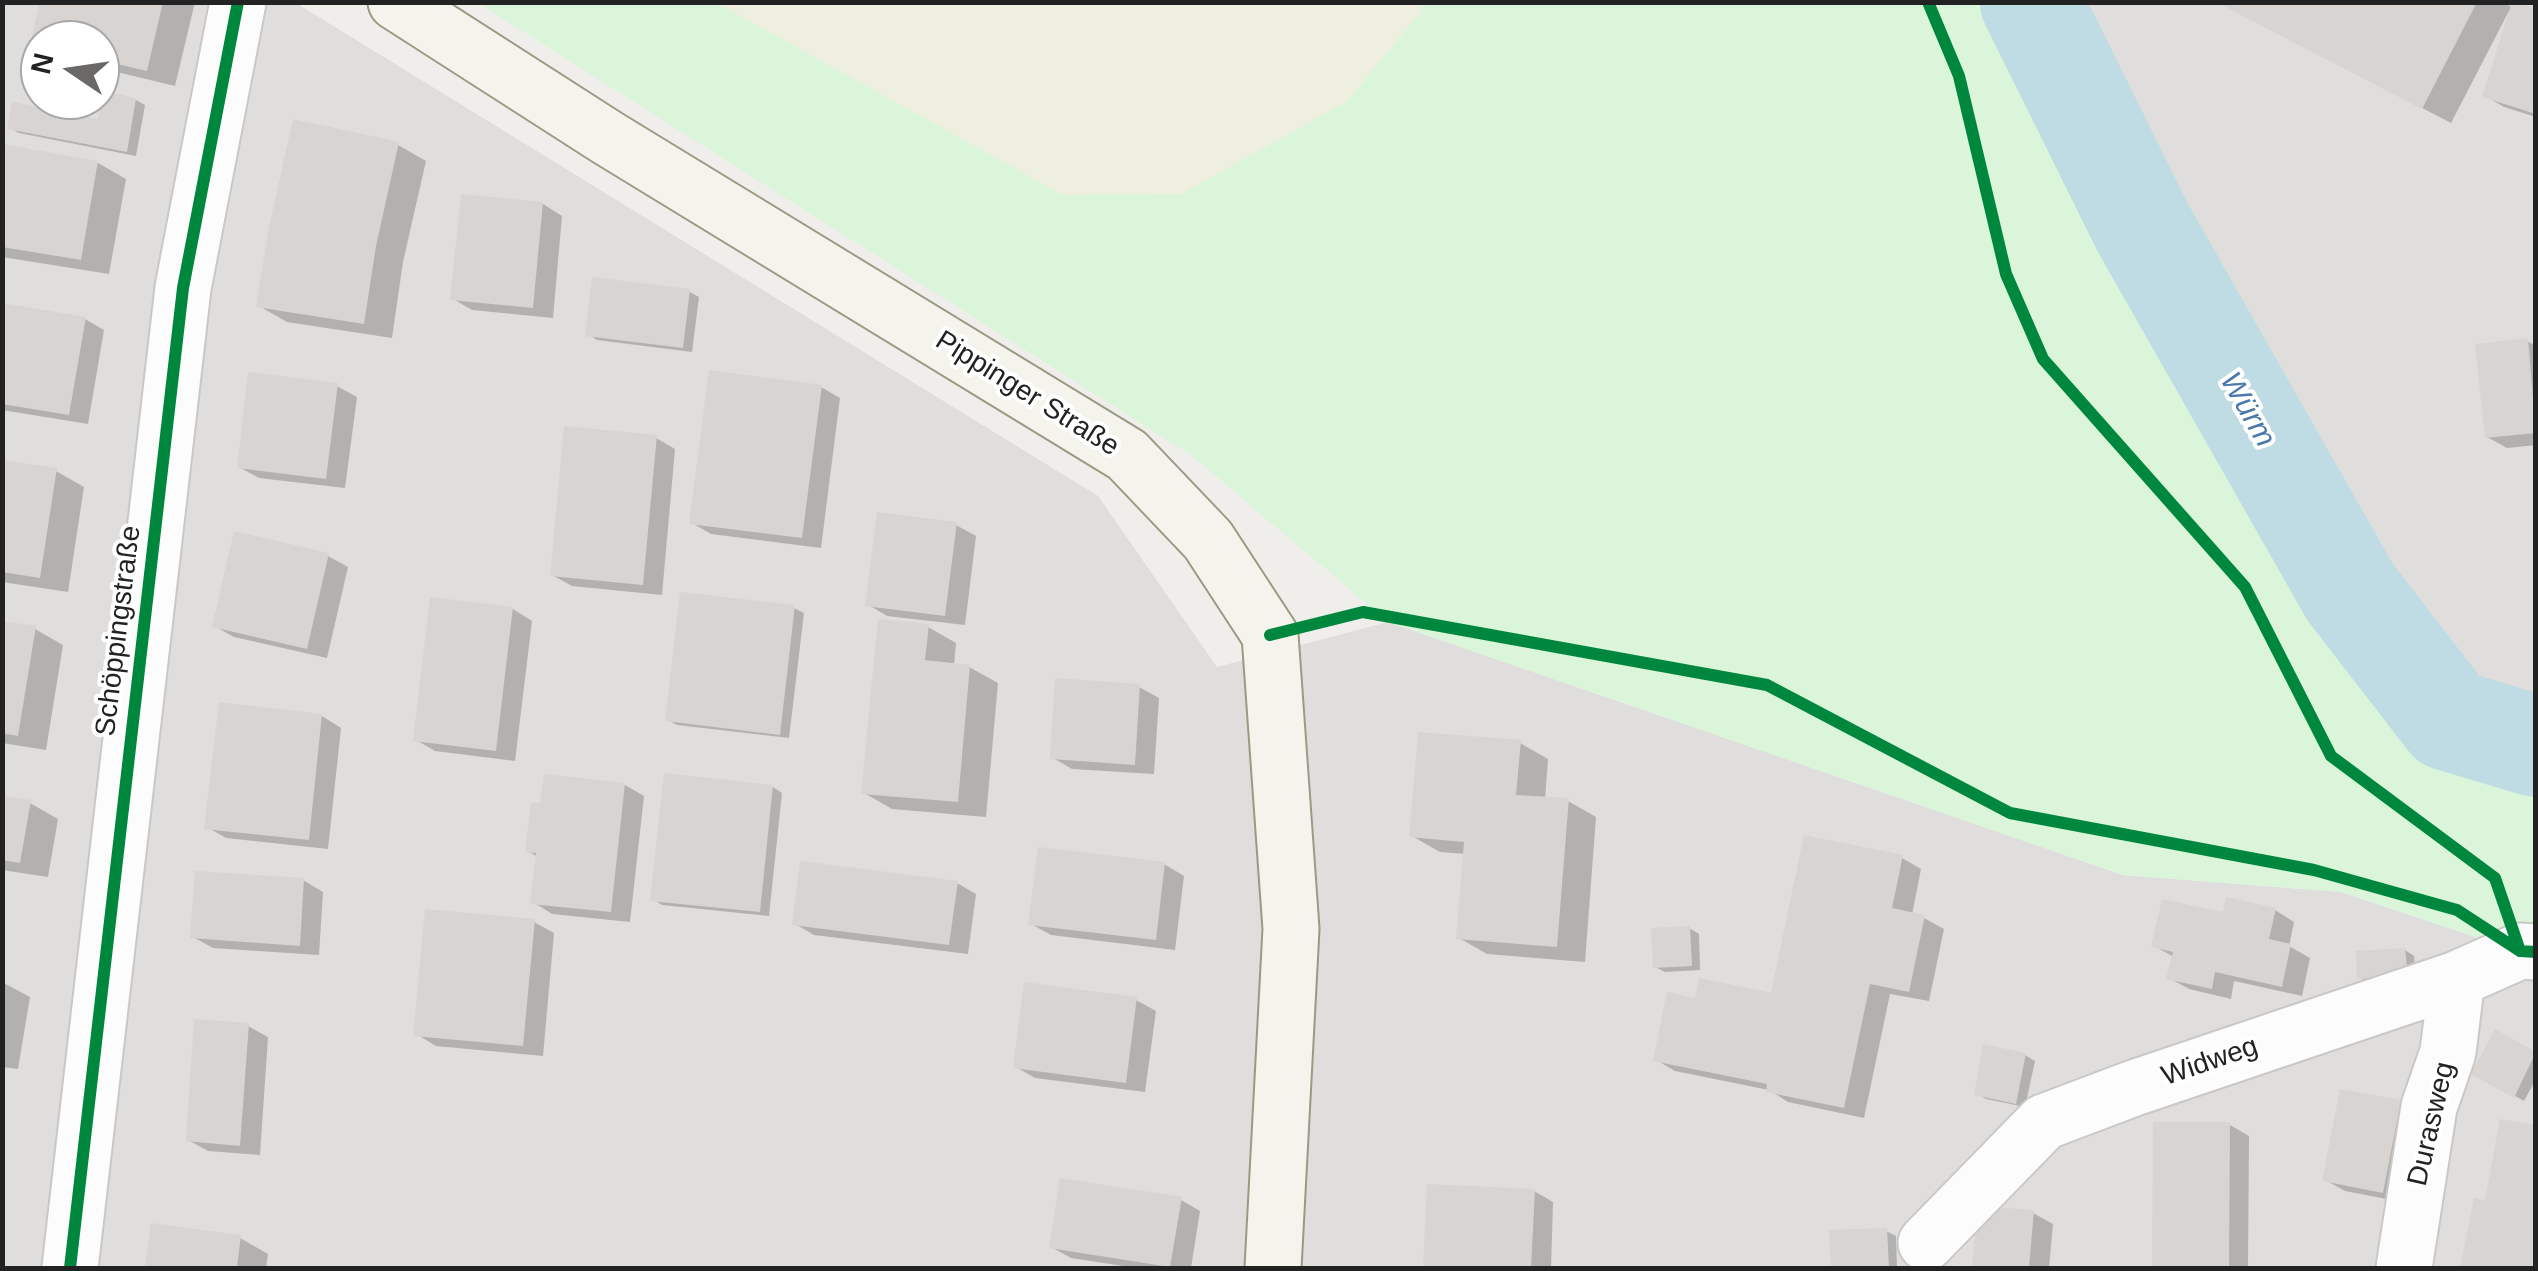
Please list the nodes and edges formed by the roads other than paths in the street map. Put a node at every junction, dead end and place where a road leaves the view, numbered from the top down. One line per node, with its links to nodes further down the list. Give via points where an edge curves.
1 (238, 2): 6 (street, Schöppingstraße, via 184,288)
2 (396, 2): 7 (main road, Pippinger Straße, via 1127,455 1208,540 1270,635 1292,929)
3 (2536, 952): 4 (street, Widweg, via 2520,951)
4 (2457, 979): 5 (street, Widweg, via 2044,1122); 8 (street, Durasweg)
5 (1926, 1243)
6 (70, 1268)
7 (1273, 1268)
8 (2404, 1268)

